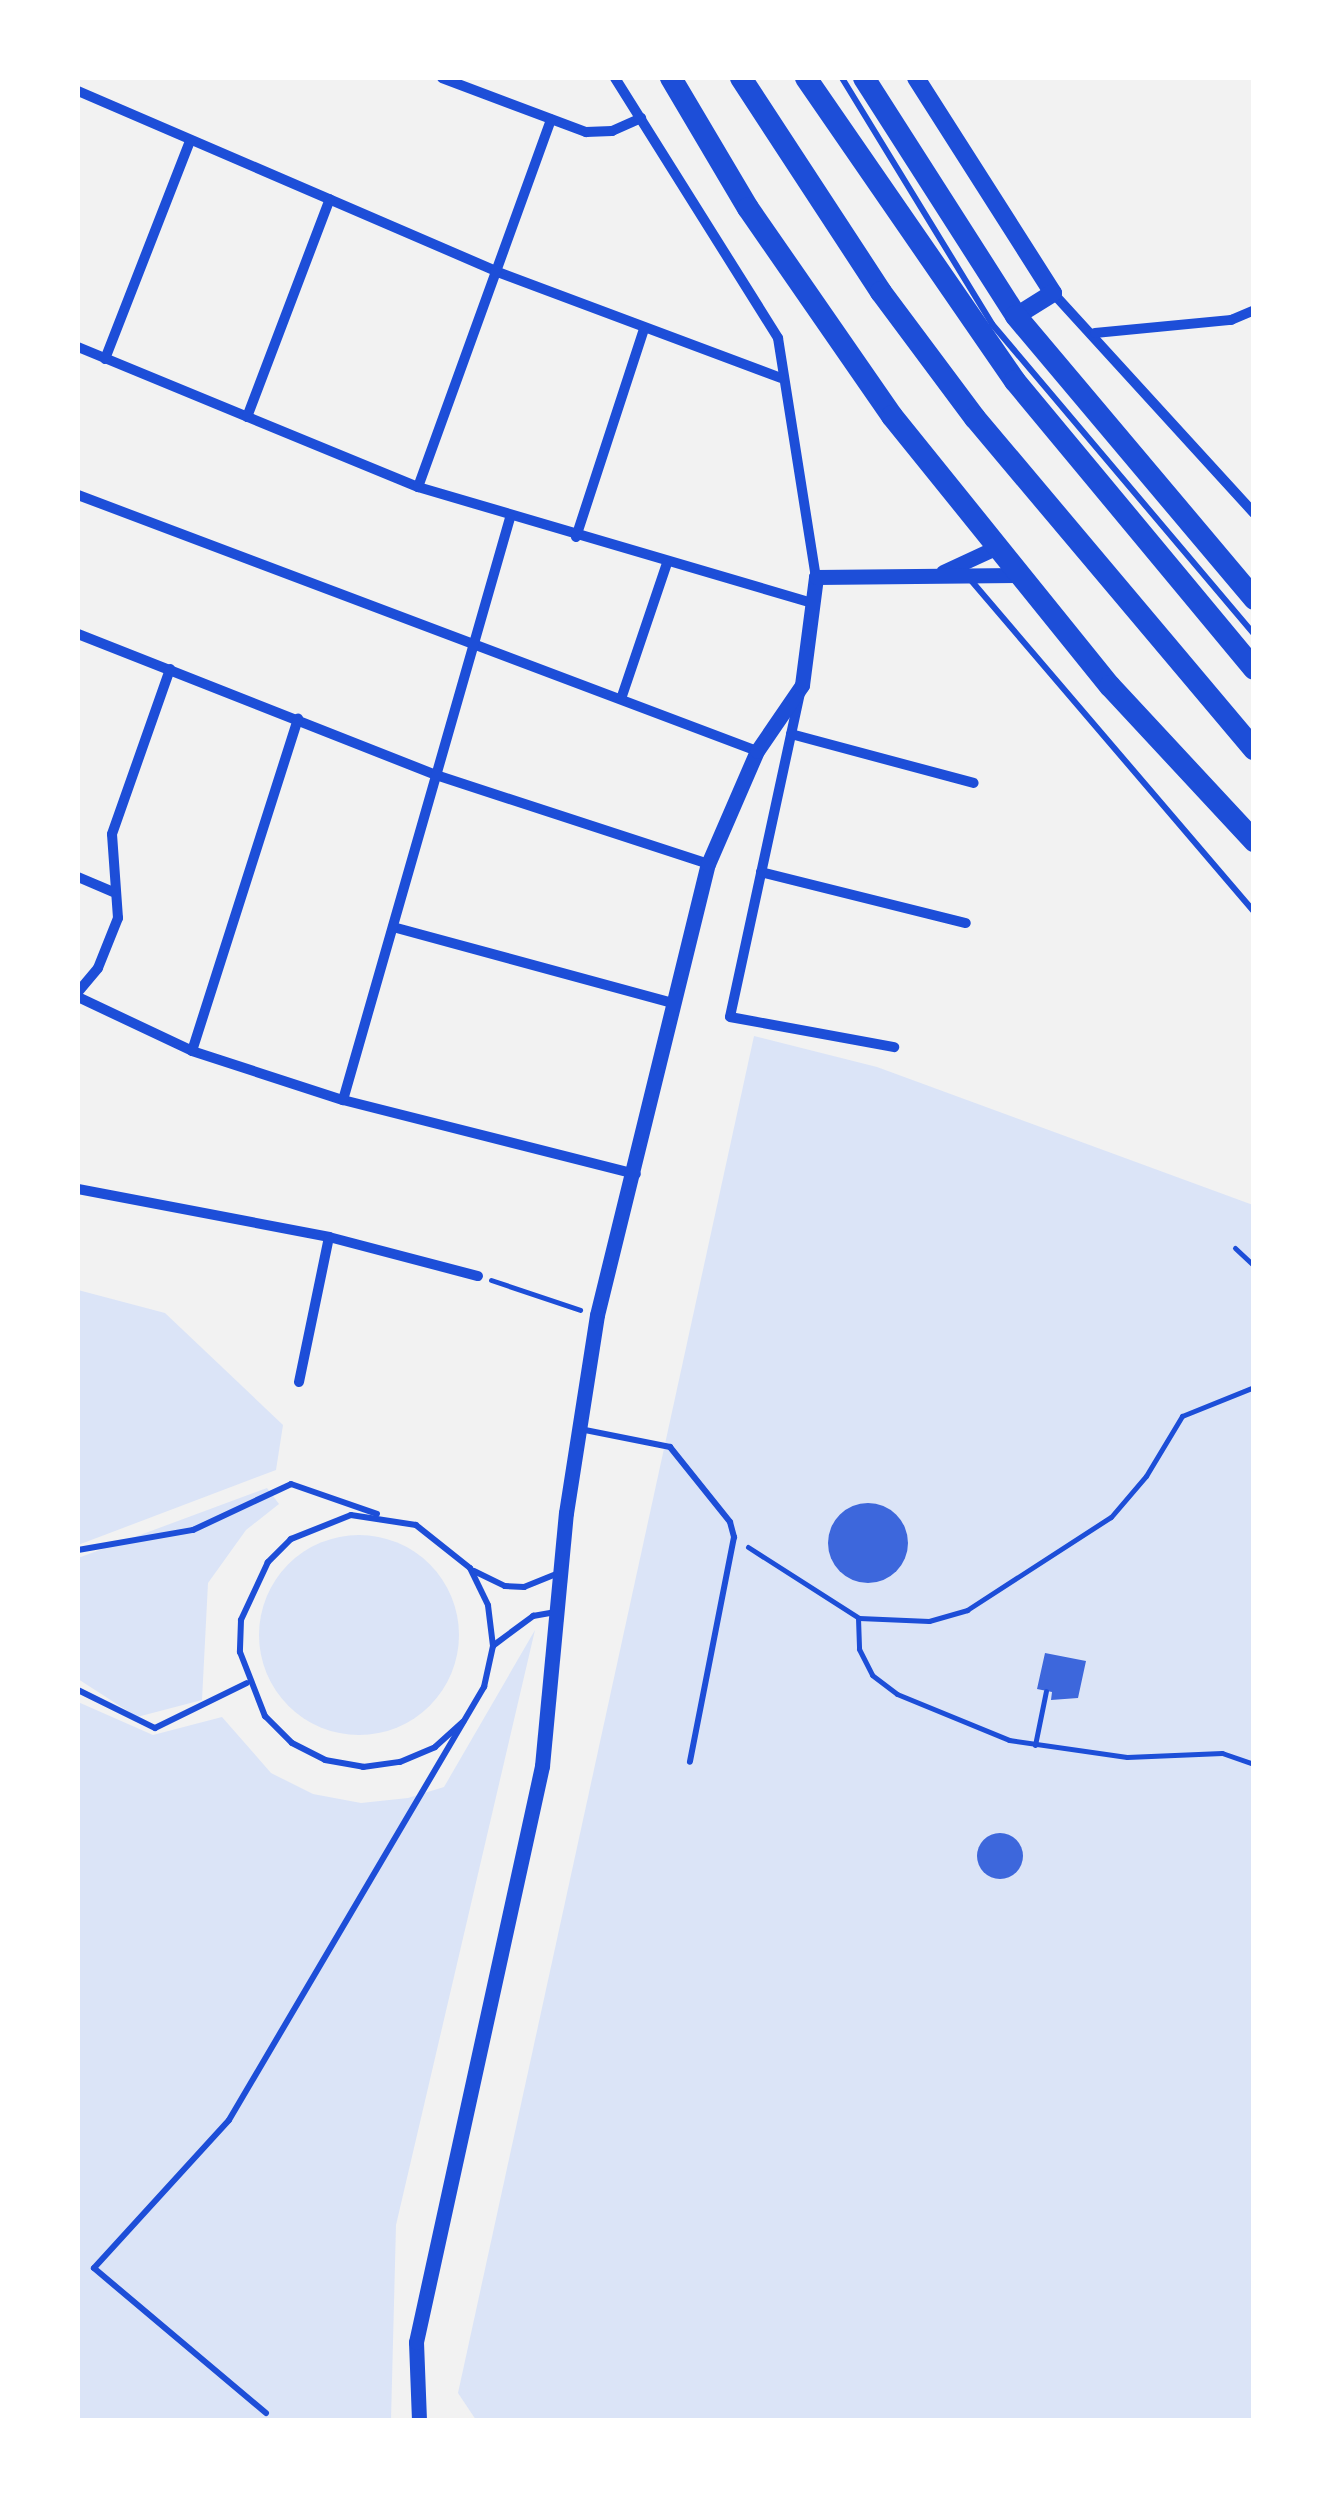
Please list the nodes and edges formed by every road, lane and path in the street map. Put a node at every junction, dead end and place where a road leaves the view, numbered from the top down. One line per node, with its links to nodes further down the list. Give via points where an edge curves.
1 (442, 78): 11 (street)
2 (616, 78): 10 (street)
3 (672, 78): 31 (highway, via 790,270)
4 (742, 78): 48 (highway, via 881,292 975,418)
5 (806, 78): 43 (highway, via 1015,381)
6 (842, 78): 40 (lane, via 992,324)
7 (861, 78): 17 (highway); 38 (lane, via 1007,321)
8 (916, 78): 15 (main road)
9 (78, 91): 12 (street)
10 (642, 118): 11 (street, via 586,132); 22 (street, via 778,338)
11 (551, 119): 14 (street)
12 (189, 142): 13 (street); 21 (street)
13 (330, 199): 14 (street); 23 (street)
14 (496, 271): 18 (street); 24 (street)
15 (1053, 292): 17 (main road); 19 (street)
16 (1254, 310): 19 (street, via 1232,320)
17 (1016, 316): 36 (highway)
18 (644, 329): 22 (street); 30 (street)
19 (1095, 333): 27 (street)
20 (78, 347): 21 (street)
21 (106, 359): 23 (street)
22 (781, 378): 35 (street)
23 (247, 417): 24 (street)
24 (418, 487): 29 (street)
25 (1254, 492): 27 (street)
26 (78, 495): 41 (street)
27 (1240, 499): 28 (street)
28 (1254, 513)
29 (510, 518): 30 (street); 41 (street)
30 (576, 537): 32 (street)
31 (994, 548): 33 (street); 34 (highway)
32 (668, 563): 37 (street); 45 (street)
33 (964, 570): 34 (street); 35 (street); 57 (lane)
34 (1016, 575): 52 (highway)
35 (816, 577): 37 (street)
36 (1254, 599)
37 (812, 604): 44 (street)
38 (1254, 614)
39 (78, 634): 42 (street)
40 (1254, 634)
41 (473, 644): 45 (street); 50 (street)
42 (170, 669): 46 (street); 56 (street, via 112,834)
43 (1254, 669)
44 (802, 685): 47 (street); 49 (street)
45 (621, 699): 49 (street)
46 (298, 719): 50 (street); 63 (street)
47 (791, 734): 51 (street); 54 (street)
48 (1254, 749)
49 (757, 750): 53 (street)
50 (436, 775): 53 (street); 59 (street)
51 (974, 782)
52 (1254, 841)
53 (708, 864): 61 (street)
54 (761, 872): 58 (street); 62 (street, via 730,1017)
55 (78, 877): 56 (street)
56 (114, 892): 60 (street, via 118,918 98,968)
57 (1254, 912)
58 (966, 924)
59 (392, 927): 61 (street); 64 (street)
60 (78, 995): 63 (street)
61 (677, 1004): 65 (street)
62 (894, 1047)
63 (192, 1051): 64 (street)
64 (343, 1100): 65 (street)
65 (637, 1174): 71 (street)
66 (78, 1189): 67 (street)
67 (328, 1237): 70 (street); 72 (street)
68 (1236, 1248): 69 (path)
69 (1254, 1266)
70 (478, 1276): 71 (path)
71 (597, 1316): 74 (street)
72 (299, 1382)
73 (1254, 1387): 81 (path, via 1182,1416 1146,1476 1111,1517 967,1610 929,1621)
74 (578, 1429): 76 (lane, via 670,1447 730,1522); 79 (street)
75 (383, 1516): 77 (lane, via 291,1484 193,1530); 78 (lane, via 416,1525); 83 (lane, via 320,1524 268,1562 241,1620)
76 (734, 1537): 81 (path); 88 (lane)
77 (78, 1550)
78 (470, 1568): 79 (lane, via 486,1580 524,1587); 82 (lane, via 488,1606)
79 (560, 1572): 80 (street)
80 (558, 1612): 82 (lane, via 534,1616); 91 (street, via 542,1766 416,2342)
81 (858, 1618): 87 (path, via 858,1649 872,1675 897,1694)
82 (493, 1646): 86 (lane, via 484,1687)
83 (247, 1683): 84 (lane, via 155,1728); 86 (lane, via 265,1716 292,1742 344,1764 400,1762 435,1747)
84 (78, 1690)
85 (1046, 1691): 87 (path)
86 (464, 1722): 90 (lane, via 229,2120 94,2268)
87 (1034, 1746): 89 (path, via 1128,1757 1222,1754)
88 (690, 1762)
89 (1254, 1764)
90 (266, 2412)
91 (419, 2420)

